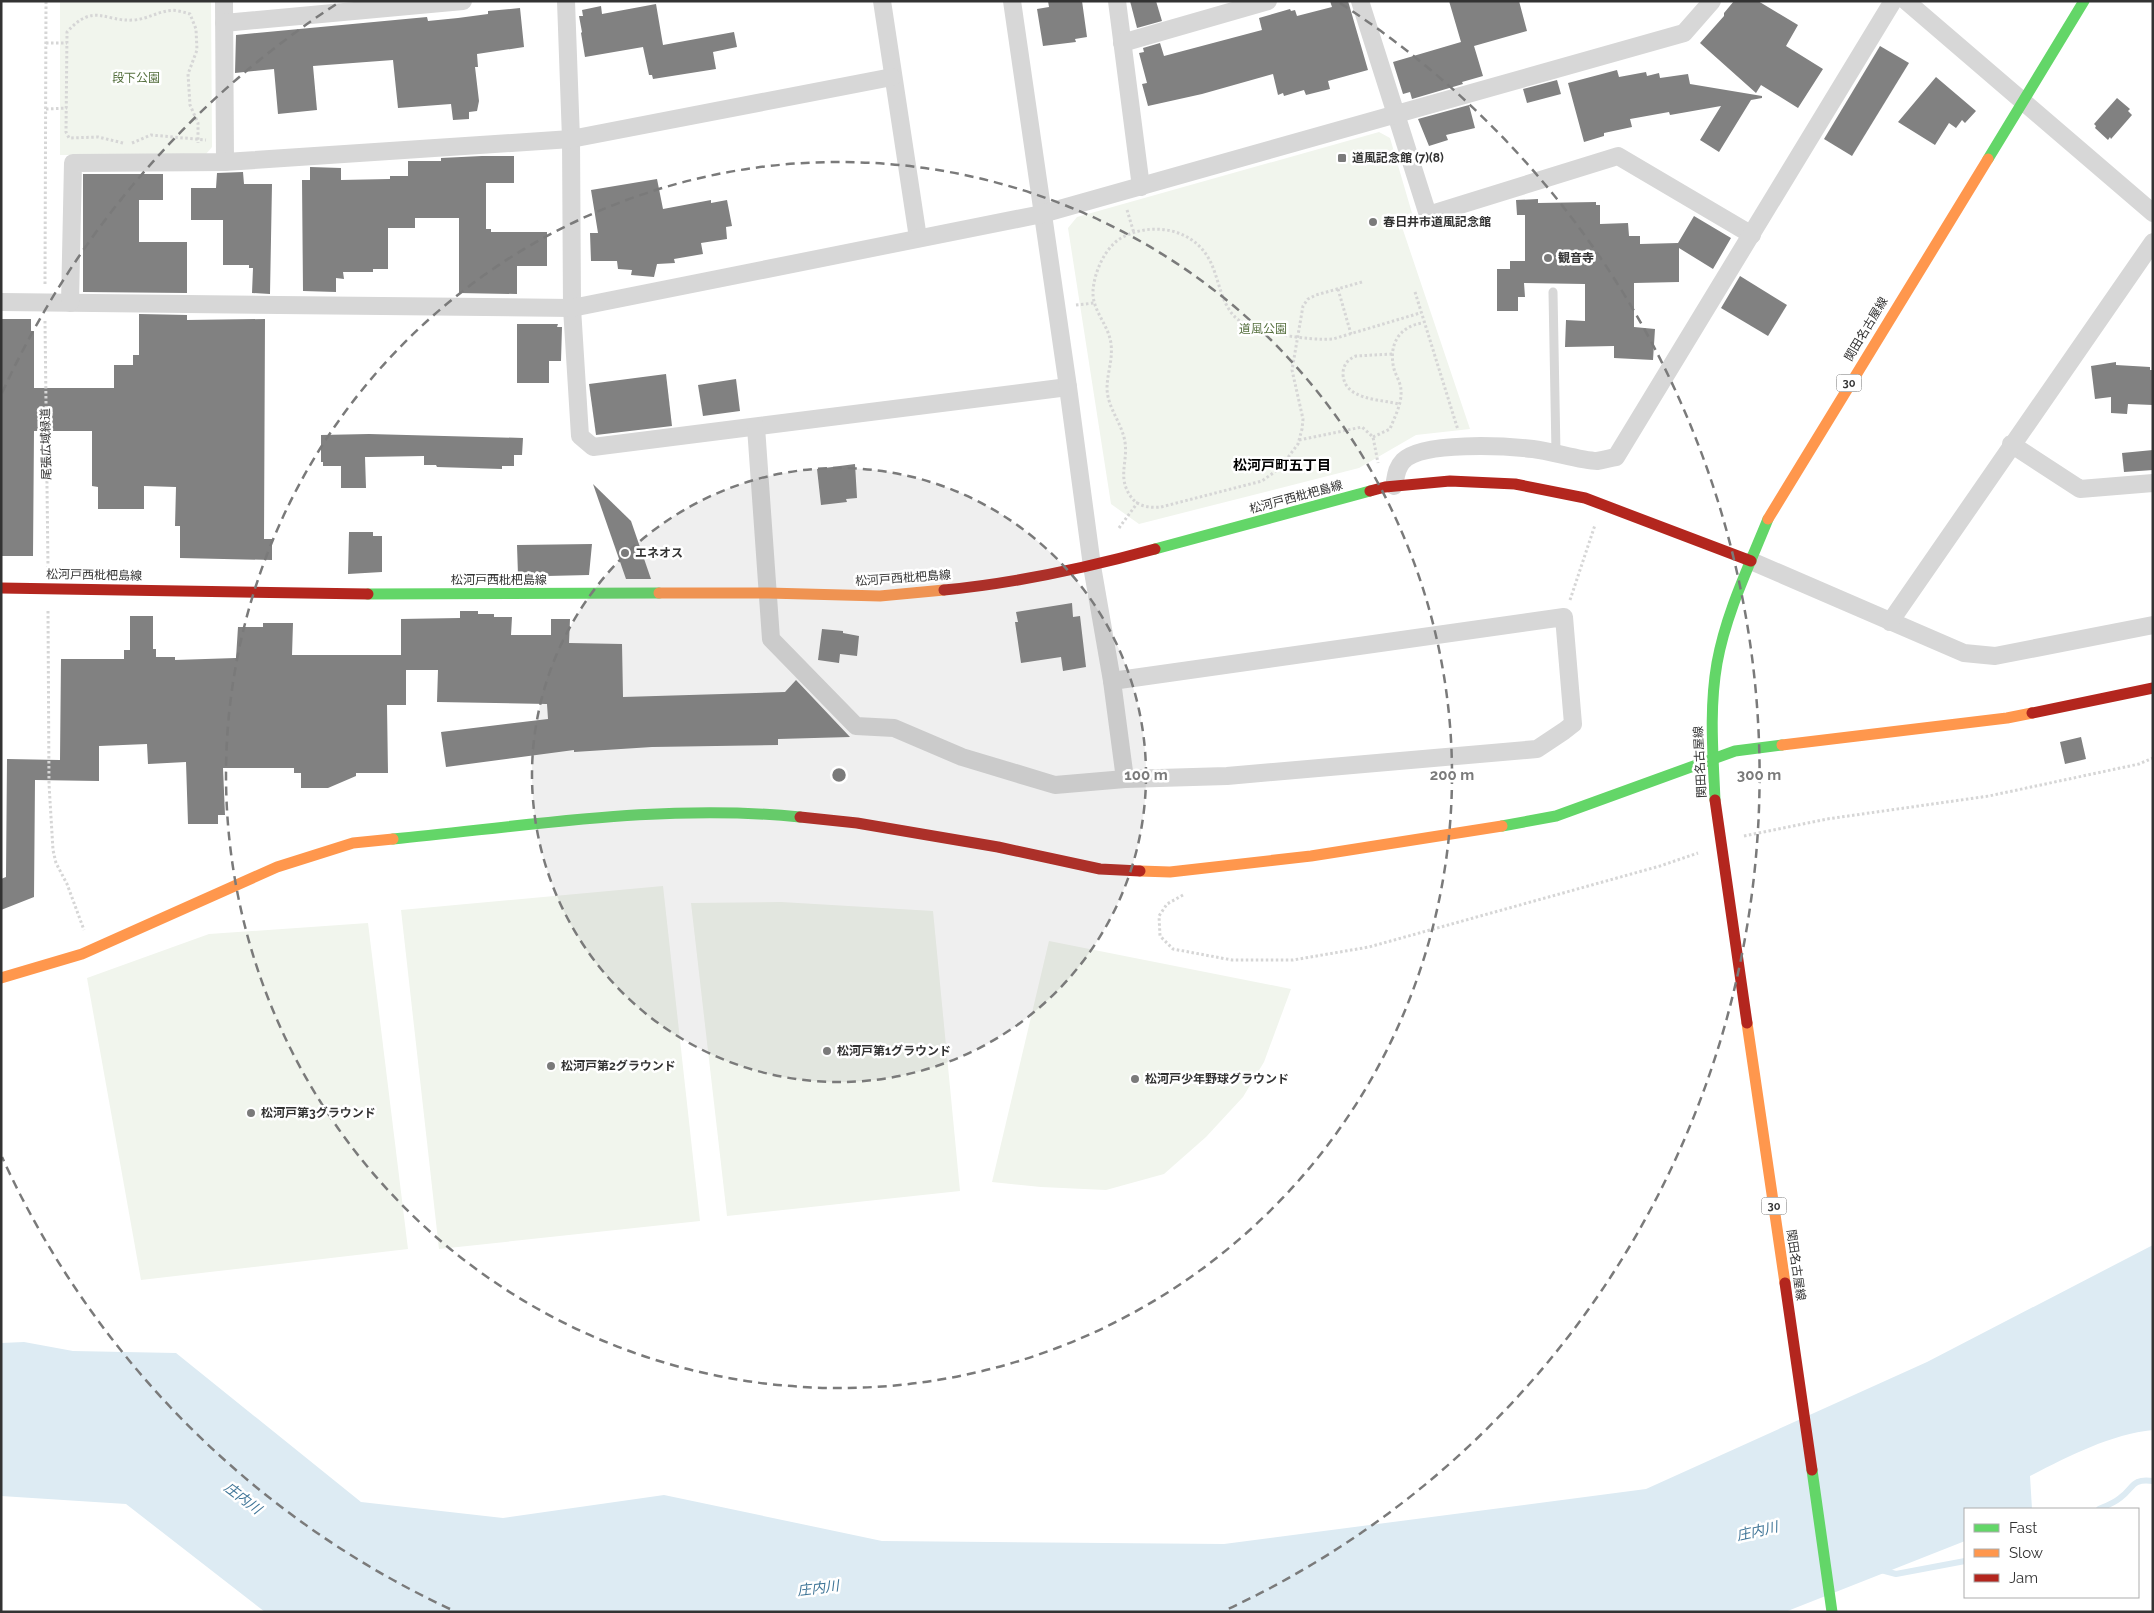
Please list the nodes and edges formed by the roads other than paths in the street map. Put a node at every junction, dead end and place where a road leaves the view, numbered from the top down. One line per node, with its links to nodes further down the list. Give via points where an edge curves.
1 (224, 1): 13 (street)
2 (464, 1): 13 (street)
3 (566, 1): 18 (street)
4 (882, 1): 15 (street)
5 (1012, 1): 21 (street)
6 (1117, 1): 14 (street)
7 (1268, 1): 14 (street)
8 (1360, 1): 17 (street)
9 (1712, 1): 17 (street, via 1684,33)
10 (1893, 1): 23 (street)
11 (1906, 1): 16 (street)
12 (2084, 1): 16 (main road, 関田名古屋線 / 30)
13 (224, 23): 19 (street)
14 (1122, 43): 20 (street)
15 (892, 77): 18 (street); 24 (street)
16 (2022, 101): 22 (street); 36 (main road, 関田名古屋線 / 30, via 1770,515)
17 (1396, 114): 20 (street); 23 (street, via 1428,215 1618,156)
18 (571, 139): 19 (street); 29 (street)
19 (225, 162): 28 (street, via 72,163)
20 (1141, 187): 21 (street)
21 (1042, 214): 24 (street); 30 (street)
22 (2153, 214)
23 (1752, 235): 33 (street, via 1616,457 1596,461)
24 (918, 238): 29 (street)
25 (2153, 242): 32 (street)
26 (1553, 292): 33 (lane)
27 (1, 302): 28 (street)
28 (70, 303): 29 (street)
29 (572, 308): 31 (street, via 580,436 593,447)
30 (1068, 388): 31 (street); 37 (street)
31 (756, 427): 39 (street)
32 (2011, 444): 34 (street, via 2080,489); 40 (street)
33 (1556, 453): 35 (street, via 1504,447 1434,448 1402,461)
34 (2153, 483)
35 (1394, 486): 36 (main road, 松河戸西枇杷島線, via 1450,481 1515,484 1585,498); 37 (main road, 松河戸西枇杷島線)
36 (1751, 561): 40 (street); 44 (main road, 関田名古屋線 / 30, via 1728,618 1717,663 1711,720)
37 (1092, 566): 39 (main road, 松河戸西枇杷島線, via 982,586 880,596); 42 (street)
38 (1, 588): 39 (main road, 松河戸西枇杷島線, via 391,594)
39 (768, 593): 45 (street, via 771,639 856,726 894,728 962,757 1055,785)
40 (1890, 622): 41 (street, via 1964,653 1995,656)
41 (2153, 625)
42 (1112, 681): 45 (street); 45 (street, via 1564,617 1573,724 1537,748 1228,776)
43 (2153, 688): 44 (main road, via 2007,718 1735,751)
44 (1712, 758): 46 (main road, via 1556,816 1311,856 1170,872 1100,869 998,847 856,823 769,814 634,815 354,844 277,867 92,950); 47 (main road, 関田名古屋線 / 30, bridge, via 1715,800)
45 (1125, 779)
46 (1, 978)
47 (1832, 1612)

